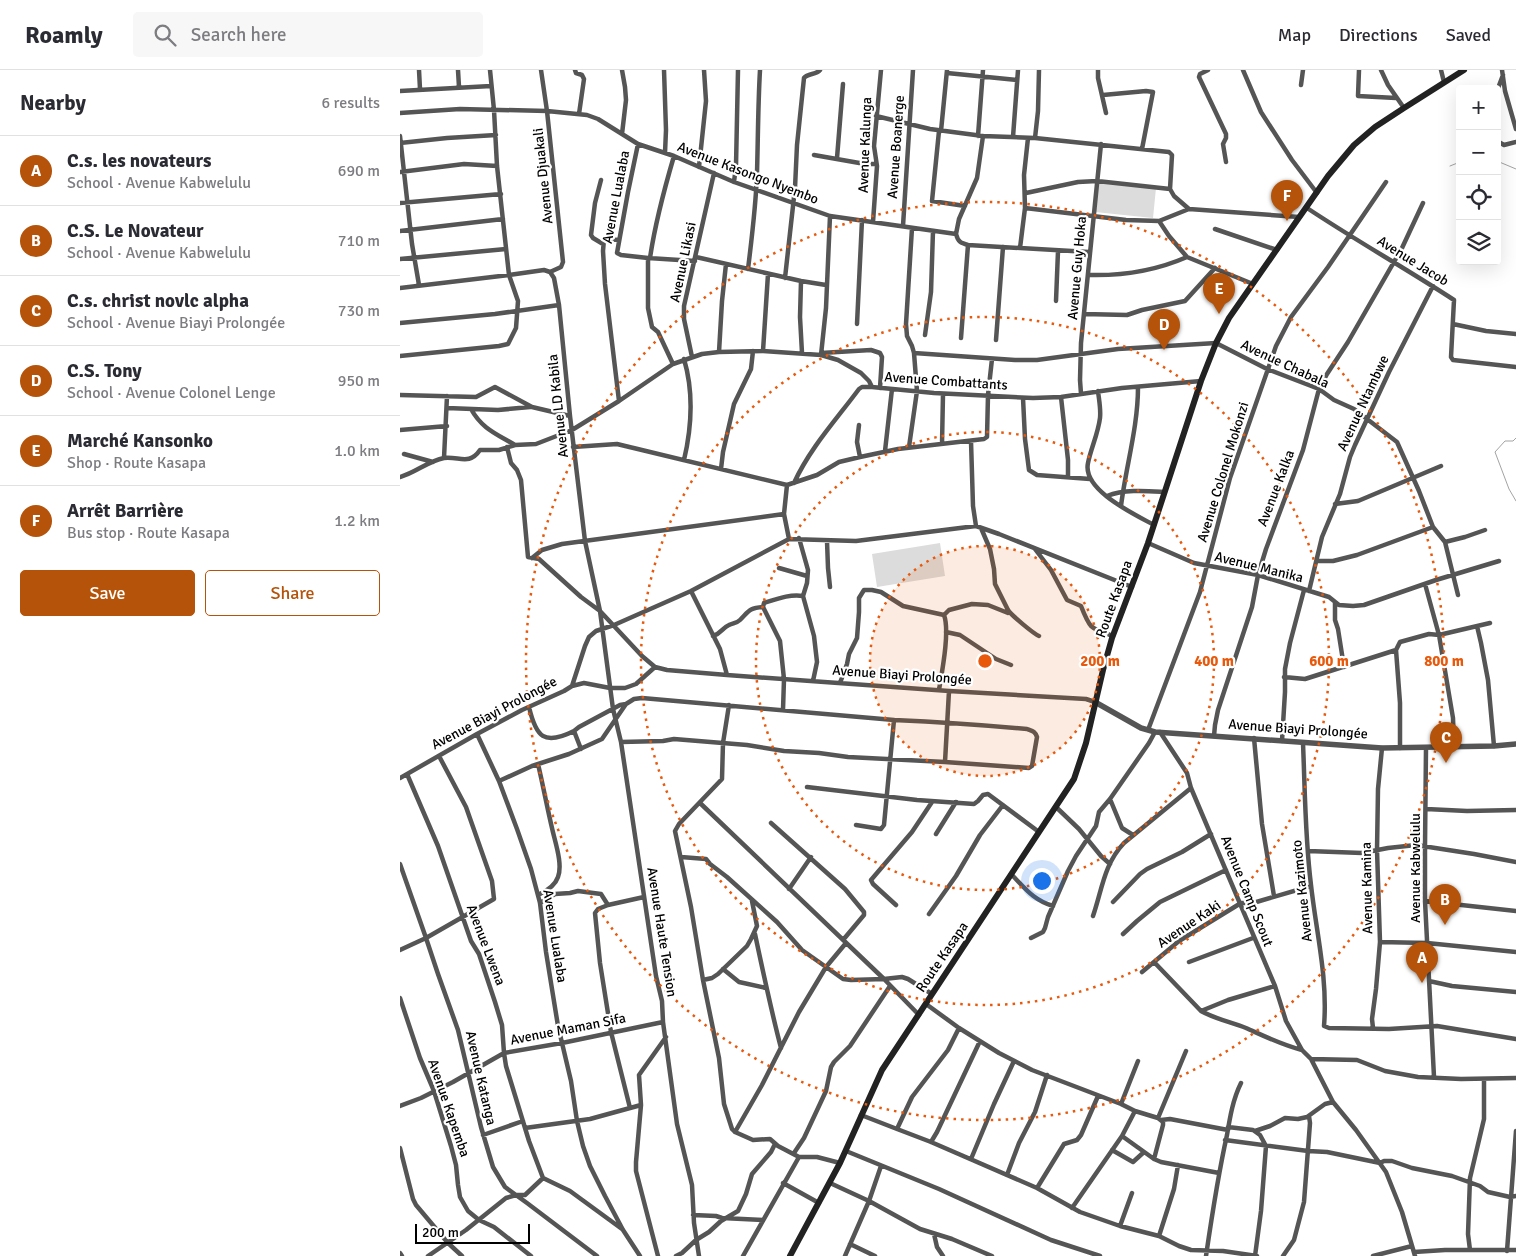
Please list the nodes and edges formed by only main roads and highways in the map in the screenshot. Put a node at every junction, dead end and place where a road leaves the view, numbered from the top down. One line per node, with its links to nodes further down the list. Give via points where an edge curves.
1 (1464, 70): 2 (main road, Route Kasapa, via 1354,145 1340,160 1229,318 1201,381 1166,492 1113,636 1086,743 1071,785 882,1070 840,1163)
2 (790, 1256)

